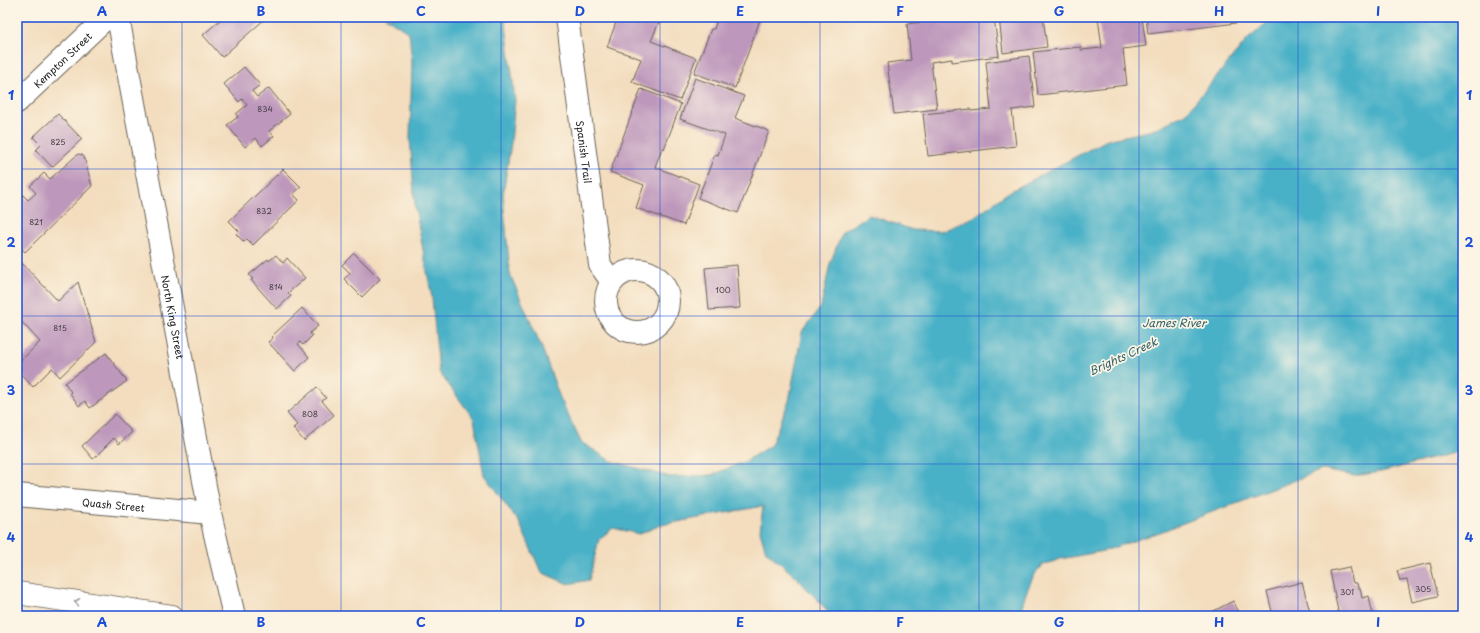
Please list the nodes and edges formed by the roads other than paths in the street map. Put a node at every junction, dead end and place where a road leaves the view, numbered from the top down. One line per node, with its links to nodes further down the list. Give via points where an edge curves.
1 (107, 17): 4 (main road, Kempton Street)
2 (118, 17): 7 (main road, North King Street)
3 (567, 17): 5 (main road, Spanish Trail, via 600,265)
4 (17, 102)
5 (612, 282)
6 (17, 495): 7 (main road, Quash Street)
7 (210, 513): 10 (main road, North King Street)
8 (17, 593): 9 (main road, one-way to 8)
9 (172, 616)
10 (234, 616)

